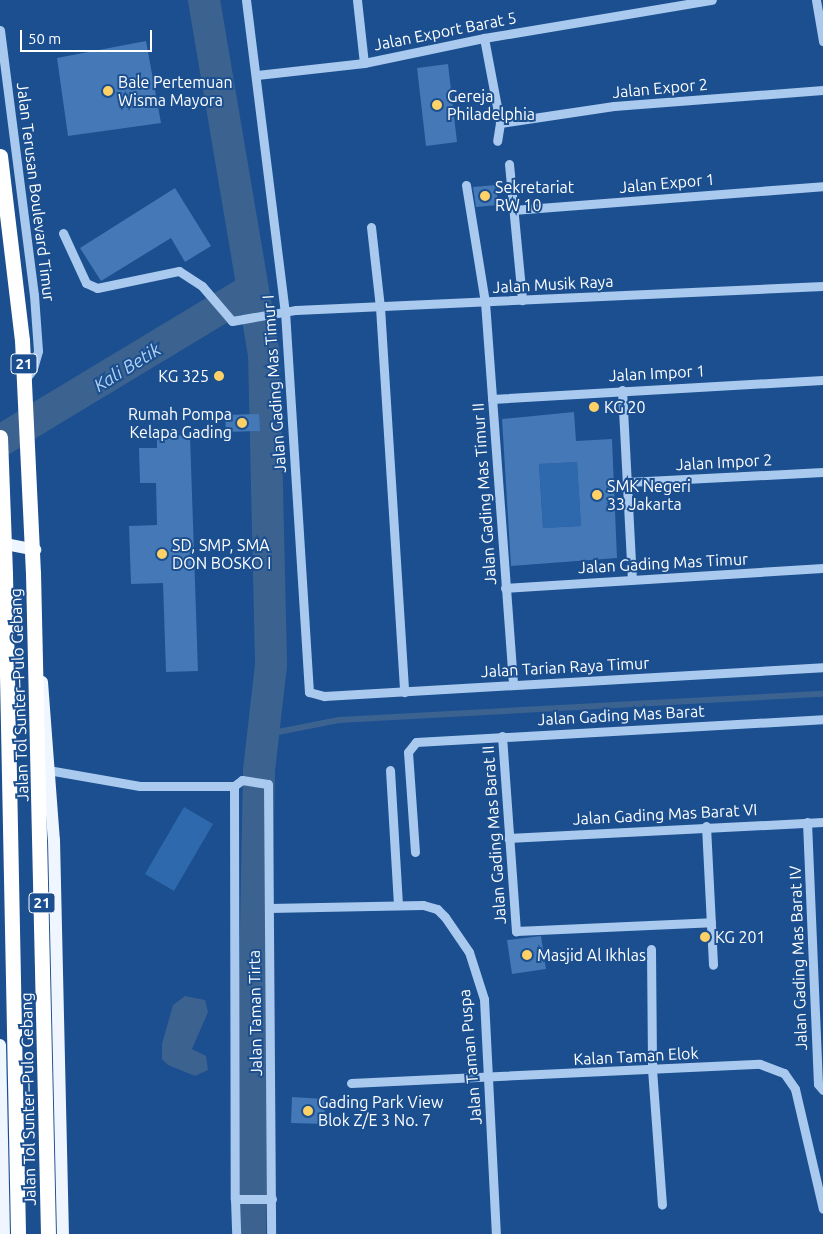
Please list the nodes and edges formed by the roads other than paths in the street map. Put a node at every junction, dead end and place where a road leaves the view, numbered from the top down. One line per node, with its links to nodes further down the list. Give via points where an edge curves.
1 (246, 0): 10 (street)
2 (357, 0): 9 (street)
3 (712, 0): 5 (street, Jalan Export Barat 5)
4 (816, 0): 8 (street)
5 (691, 1): 7 (street, Jalan Export Barat 5)
6 (0, 30): 28 (street, Jalan Terusan Boulevard Timur, via 34,295 38,351 33,370)
7 (484, 38): 9 (street, Jalan Export Barat 5); 12 (street)
8 (823, 41)
9 (364, 62): 10 (street, Jalan Export Barat 5)
10 (257, 75): 26 (street, Jalan Gading Mas Timur I)
11 (823, 90): 12 (street, Jalan Expor 2, via 614,106)
12 (500, 123): 13 (street)
13 (497, 141)
14 (0, 156): 69 (highway, Jalan Tol Sunter–Pulo Gebang / 21, bridge, via 16,279 28,434)
15 (509, 164): 19 (street)
16 (0, 176): 28 (main road, bridge)
17 (466, 185): 24 (street, Jalan Gading Mas Timur II)
18 (823, 186): 19 (street, Jalan Expor 1)
19 (513, 210): 23 (street)
20 (371, 227): 25 (street)
21 (63, 233): 26 (street, Jalan Musik Raya, via 86,283 97,288 179,271 202,286 232,321)
22 (823, 286): 23 (street, Jalan Musik Raya)
23 (522, 300): 24 (street, Jalan Musik Raya)
24 (485, 302): 25 (street, Jalan Musik Raya); 30 (street, Jalan Gading Mas Timur II)
25 (380, 307): 26 (street, Jalan Musik Raya); 42 (street)
26 (285, 311): 41 (street, Jalan Gading Mas Timur I)
27 (823, 380): 29 (street, Jalan Impor 1)
28 (22, 383): 35 (main road, bridge)
29 (622, 390): 30 (street, Jalan Impor 1); 33 (street)
30 (492, 399): 38 (street, Jalan Gading Mas Timur II)
31 (0, 437): 68 (highway, Jalan Tol Sunter–Pulo Gebang / 21, bridge)
32 (823, 472): 33 (street, Jalan Impor 2)
33 (627, 482): 37 (street)
34 (0, 543): 35 (main road)
35 (35, 550): 45 (main road)
36 (823, 568): 37 (street, Jalan Gading Mas Timur)
37 (632, 580): 38 (street, Jalan Gading Mas Timur)
38 (505, 588): 40 (street, Jalan Gading Mas Timur II)
39 (823, 667): 40 (street, Jalan Tarian Raya Timur)
40 (513, 685): 42 (street, Jalan Tarian Raya Timur)
41 (309, 692): 42 (street, Jalan Tarian Raya Timur, via 324,696)
42 (404, 692)
43 (823, 719): 44 (street, Jalan Gading Mas Barat)
44 (502, 736): 51 (street, Jalan Gading Mas Barat II); 52 (street, Jalan Gading Mas Barat, via 421,742 408,752)
45 (48, 770): 47 (street, via 140,786); 70 (main road, via 55,846)
46 (390, 770): 53 (street)
47 (238, 783): 54 (street, Jalan Taman Tirta, via 264,781 268,792); 63 (street, Jalan Taman Tirta)
48 (807, 822): 49 (street, Jalan Gading Mas Barat VI); 50 (street, Jalan Gading Mas Barat VI); 62 (street, Jalan Gading Mas Barat IV, via 818,1084)
49 (823, 822)
50 (706, 826): 51 (street, Jalan Gading Mas Barat VI); 55 (street)
51 (508, 838): 55 (street, Jalan Gading Mas Barat II, via 516,931)
52 (415, 852)
53 (398, 906): 54 (street, Jalan Taman Puspa); 60 (street, Jalan Taman Puspa, via 437,909 469,952 484,999)
54 (269, 908): 64 (street, Jalan Taman Tirta)
55 (711, 922): 57 (street)
56 (651, 949): 59 (street)
57 (713, 965)
58 (0, 1045): 67 (main road)
59 (652, 1069): 60 (street, Kalan Taman Elok); 65 (street); 66 (street, Kalan Taman Elok, via 760,1064 784,1073 795,1089)
60 (489, 1080): 61 (street, Kalan Taman Elok); 73 (street, Jalan Taman Puspa)
61 (351, 1083)
62 (823, 1090)
63 (236, 1199): 64 (street); 71 (street, Jalan Taman Tirta)
64 (270, 1199): 72 (street, Jalan Taman Tirta)
65 (662, 1205)
66 (823, 1209)
67 (4, 1234)
68 (18, 1234)
69 (48, 1234)
70 (63, 1234)
71 (236, 1234)
72 (271, 1234)
73 (496, 1234)

